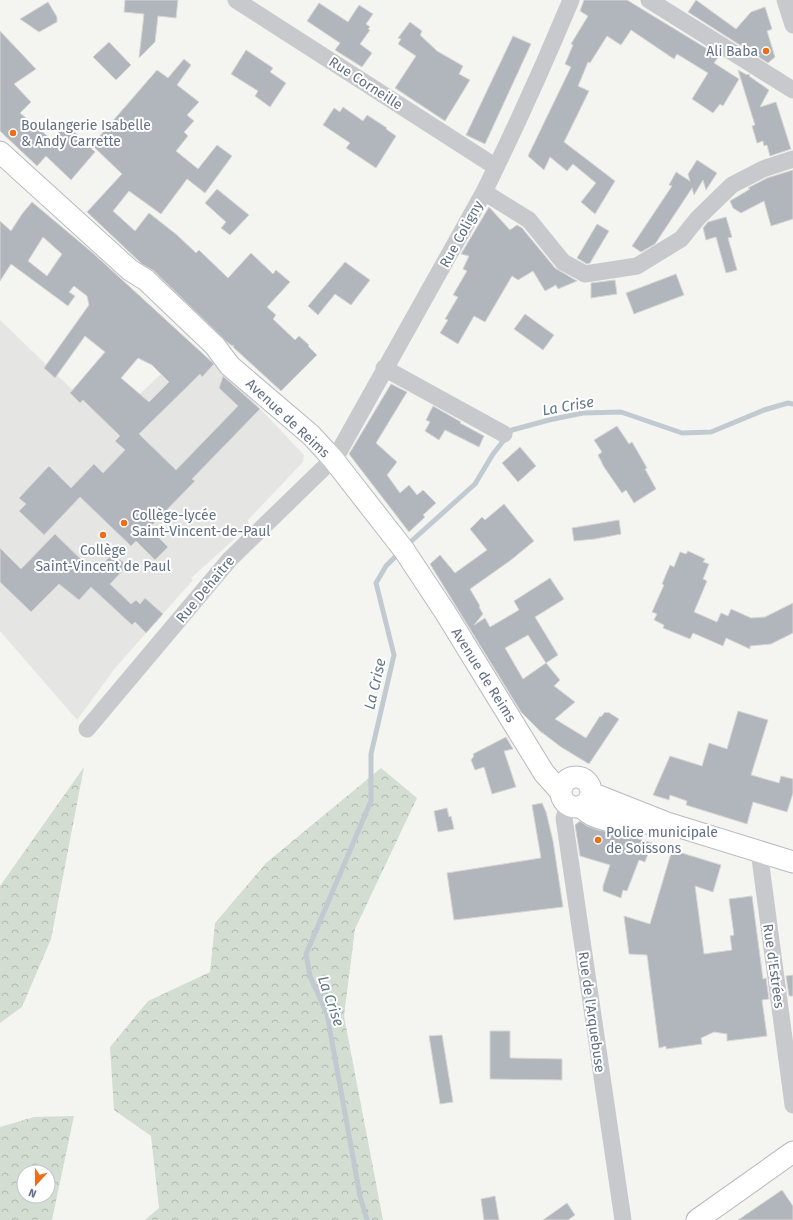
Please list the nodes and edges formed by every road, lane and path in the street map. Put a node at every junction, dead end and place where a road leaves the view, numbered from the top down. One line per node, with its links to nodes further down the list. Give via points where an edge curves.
1 (236, 0): 9 (street, Rue Corneille)
2 (571, 0): 9 (street, Rue Coligny)
3 (649, 0): 6 (street)
4 (785, 0): 5 (street)
5 (793, 25)
6 (793, 90)
7 (0, 152): 13 (main road, Avenue de Reims, via 130,270 146,280 215,346 230,366 310,435)
8 (793, 160): 10 (street, via 763,169 732,185 698,218 681,239 637,266 585,274 564,262 529,220)
9 (496, 167): 10 (street, Rue Coligny)
10 (484, 192): 11 (street, Rue Coligny)
11 (384, 368): 12 (street); 13 (street, Rue Coligny)
12 (504, 434)
13 (333, 459): 14 (street, Rue Dehaitre, via 230,559); 15 (main road, Avenue de Reims, via 401,546 445,612 544,773)
14 (87, 729)
15 (574, 795): 16 (main road, Avenue de Reims, via 593,815 605,819 629,823 667,823); 20 (street, Rue de l'Arquebuse, via 564,818)
16 (759, 852): 17 (main road); 18 (street, Rue d'Estrées)
17 (793, 862)
18 (793, 1105)
19 (793, 1152): 21 (main road)
20 (623, 1220)
21 (697, 1220)

